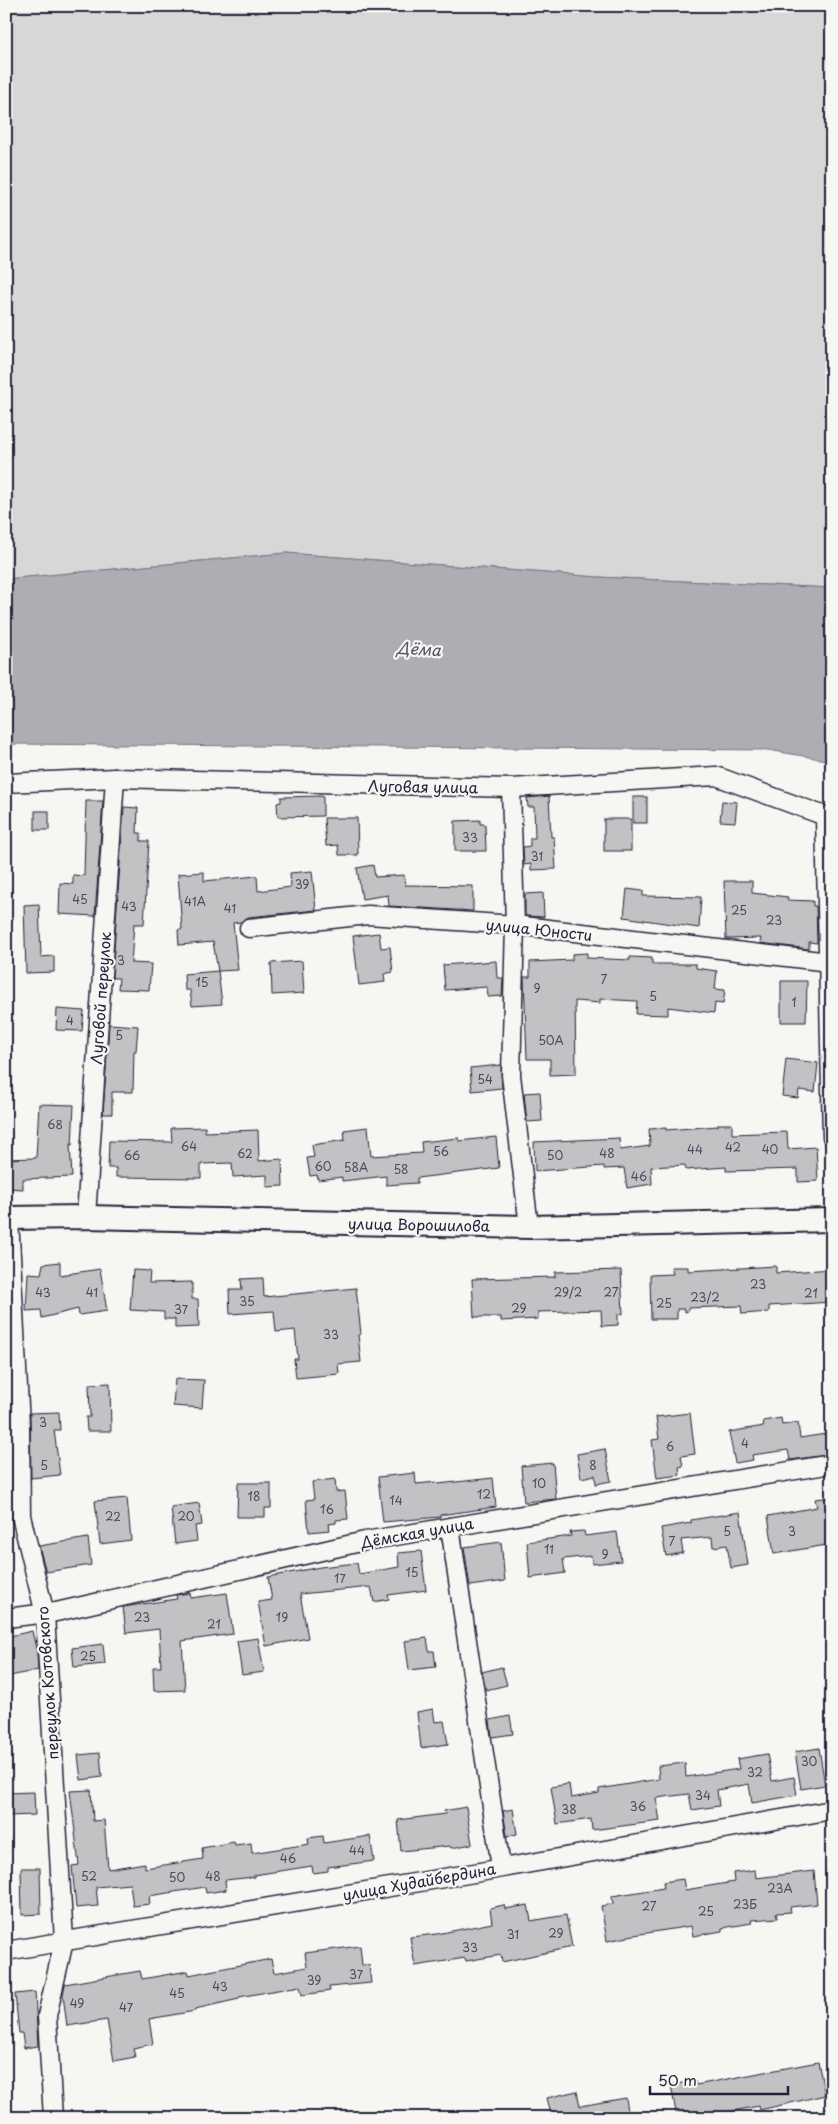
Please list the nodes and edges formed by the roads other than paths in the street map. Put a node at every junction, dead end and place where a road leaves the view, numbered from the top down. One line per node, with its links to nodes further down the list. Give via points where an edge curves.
1 (114, 778): 2 (street, Луговая улица); 3 (street, Луговая улица); 9 (street, Луговой переулок)
2 (6, 783)
3 (511, 788): 4 (street, Луговая улица, via 716,776); 5 (street)
4 (829, 816): 7 (street)
5 (515, 925): 6 (street, улица Юности, via 368,915); 7 (street, улица Юности); 12 (street, via 511,1075)
6 (249, 928)
7 (828, 962): 8 (street)
8 (832, 1137)
9 (86, 1217): 10 (street, улица Ворошилова); 12 (street, улица Ворошилова)
10 (7, 1218): 13 (street, переулок Котовского)
11 (832, 1220): 12 (street, улица Ворошилова)
12 (529, 1227)
13 (13, 1425): 16 (street, переулок Котовского, via 21,1516)
14 (832, 1464): 15 (street, Дёмская улица)
15 (450, 1527): 16 (street, Дёмская улица, via 365,1541); 19 (street)
16 (45, 1614): 17 (street, Дёмская улица); 20 (street, переулок Котовского)
17 (6, 1618)
18 (832, 1810): 19 (street, улица Худайбердина)
19 (501, 1867): 20 (street, улица Худайбердина)
20 (64, 1941): 21 (street, улица Худайбердина); 23 (street, переулок Котовского, via 47,2016)
21 (6, 1951)
22 (832, 2117): 24 (street)
23 (53, 2118)
24 (828, 2118)

